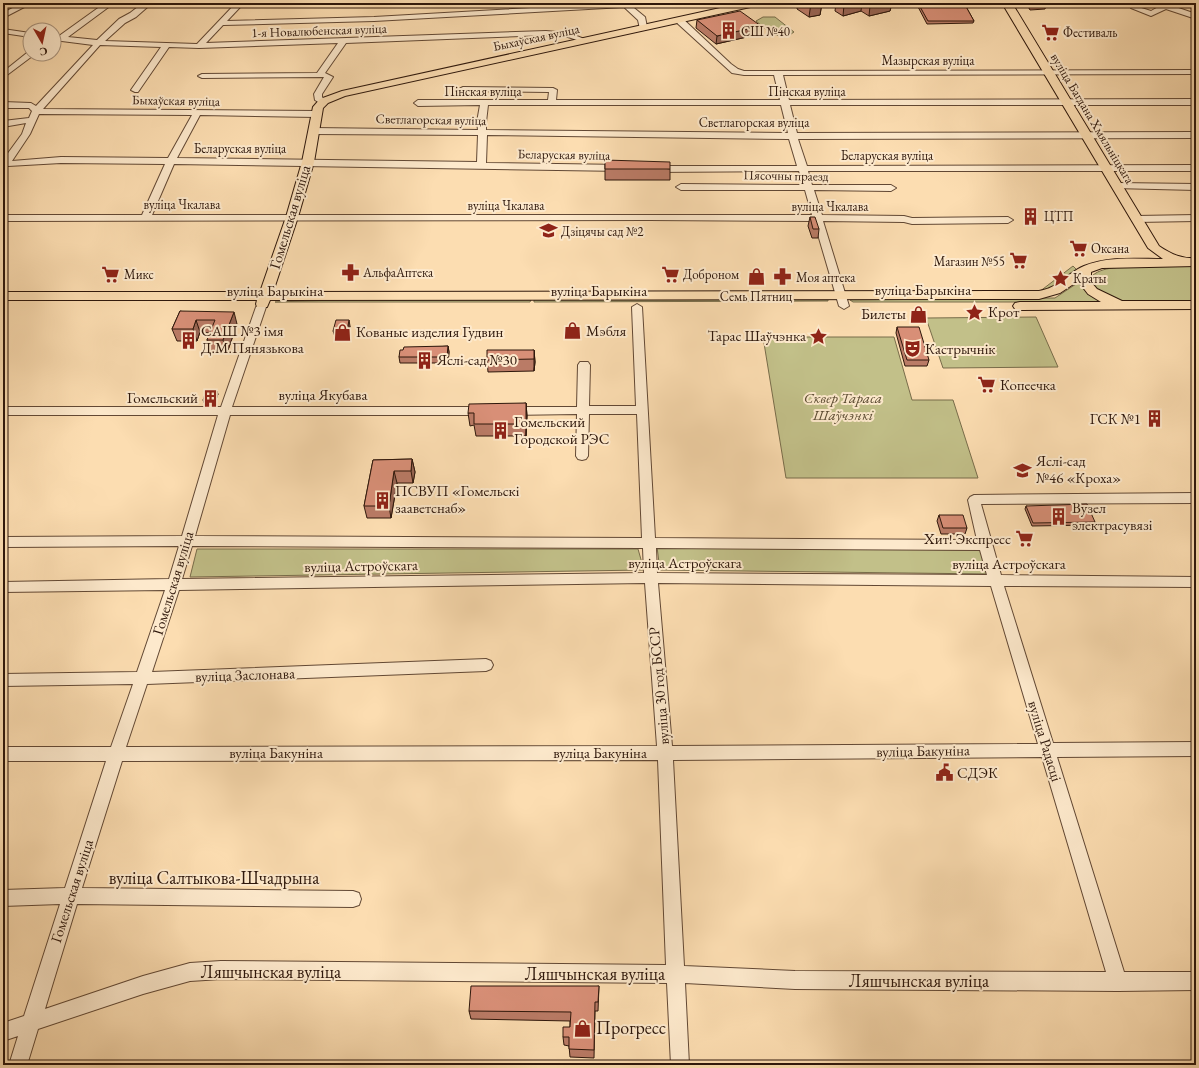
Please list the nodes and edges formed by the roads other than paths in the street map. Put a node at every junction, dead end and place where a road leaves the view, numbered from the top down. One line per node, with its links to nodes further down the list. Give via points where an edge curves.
1 (28, 3): 11 (street)
2 (110, 3): 19 (street)
3 (148, 3): 23 (street, via 122,21)
4 (240, 3): 14 (street)
5 (755, 3): 13 (main road, Быхаўская вуліца)
6 (1007, 3): 27 (main road, вуліца Багдана Хмяльніцкага)
7 (1157, 3): 9 (street)
8 (625, 4): 15 (street, via 642,19); 16 (street)
9 (1166, 6): 10 (street, via 1151,14); 12 (street)
10 (1134, 8)
11 (3, 16)
12 (1196, 17)
13 (679, 20): 15 (main road, Быхаўская вуліца); 29 (street, Мазырская вуліца, via 735,71)
14 (223, 22): 16 (street); 25 (street)
15 (642, 27): 21 (main road, Быхаўская вуліца)
16 (372, 30): 21 (street, 1-я Новалюбенская вуліца, via 546,33 569,35); 22 (street, 1-я Новалюбенская вуліца)
17 (3, 31): 18 (street)
18 (22, 34)
19 (62, 35)
20 (62, 38): 23 (street, 1-я Новалюбенская вуліца)
21 (583, 40): 35 (main road, Быхаўская вуліца, via 342,94)
22 (343, 41): 25 (street, 1-я Новалюбенская вуліца); 30 (street)
23 (100, 43): 24 (street, 1-я Новалюбенская вуліца); 43 (street)
24 (166, 46): 25 (street, 1-я Новалюбенская вуліца); 34 (street)
25 (199, 46)
26 (22, 61): 31 (street)
27 (1048, 72): 28 (street, Мазырская вуліца); 29 (street, Мазырская вуліца); 36 (main road, вуліца Багдана Хмяльніцкага)
28 (1196, 72)
29 (778, 73): 41 (street)
30 (320, 74): 32 (street); 35 (street, via 329,77 318,94 318,98)
31 (3, 76)
32 (202, 76)
33 (463, 89): 40 (street, via 553,90)
34 (135, 90)
35 (324, 102): 45 (main road, Гомельская вуліца, via 318,107)
36 (1067, 102): 37 (street, Пінская вуліца); 41 (street, Пінская вуліца); 50 (main road, вуліца Багдана Хмяльніцкага)
37 (1196, 102)
38 (418, 103): 39 (street, Пінская вуліца)
39 (484, 104): 40 (street, Пінская вуліца); 49 (street)
40 (552, 104): 41 (street, Пінская вуліца)
41 (785, 104): 52 (street)
42 (3, 105): 43 (street, Быхаўская вуліца, via 31,106)
43 (36, 111): 44 (street, Быхаўская вуліца); 46 (street)
44 (197, 113): 45 (street, Быхаўская вуліца); 53 (street)
45 (316, 114): 48 (main road, Гомельская вуліца)
46 (32, 120): 47 (street); 55 (street, via 26,134)
47 (3, 124)
48 (313, 131): 49 (street, Светлагорская вуліца); 54 (main road, Гомельская вуліца)
49 (483, 133): 52 (street, Светлагорская вуліца); 56 (street)
50 (1086, 135): 51 (street, Светлагорская вуліца); 52 (street, Светлагорская вуліца); 57 (main road, вуліца Багдана Хмяльніцкага)
51 (1196, 135)
52 (794, 136): 59 (street)
53 (171, 161): 54 (street, Беларуская вуліца); 55 (street, Беларуская вуліца, via 61,160); 65 (street)
54 (308, 162): 56 (street, Беларуская вуліца); 66 (main road, Гомельская вуліца)
55 (4, 165)
56 (481, 165): 59 (street, Беларуская вуліца)
57 (1106, 167): 58 (street, Беларуская вуліца); 59 (street, Беларуская вуліца); 60 (main road, вуліца Багдана Хмяльніцкага)
58 (1196, 168)
59 (804, 169): 64 (street)
60 (1117, 186): 61 (street); 68 (main road, вуліца Багдана Хмяльніцкага)
61 (1196, 186)
62 (681, 187): 64 (street, Пясочны праезд)
63 (891, 188): 64 (street, Пясочны праезд)
64 (810, 189): 70 (street)
65 (146, 217): 66 (street, вуліца Чкалава); 67 (street, вуліца Чкалава)
66 (292, 217): 70 (street, вуліца Чкалава); 78 (main road, Гомельская вуліца)
67 (3, 218)
68 (1136, 218): 69 (street); 72 (main road, вуліца Багдана Хмяльніцкага)
69 (1196, 218)
70 (818, 219): 71 (street, вуліца Чкалава); 77 (street)
71 (1008, 220)
72 (1154, 248): 73 (main road, via 1153,256); 74 (main road, via 1166,256)
73 (1143, 262): 74 (main road, вуліца Барыкіна); 75 (main road, вуліца Барыкіна, via 1109,263 1092,266)
74 (1191, 262)
75 (1086, 270): 77 (main road, вуліца Барыкіна, via 1047,295); 79 (main road, via 1085,280 1092,291)
76 (3, 296): 78 (main road, вуліца Барыкіна)
77 (842, 301): 78 (main road, вуліца Барыкіна); 79 (main road, вуліца Барыкіна); 83 (main road, вуліца Барыкіна)
78 (263, 302): 82 (main road, вуліца Барыкіна); 83 (main road, вуліца Барыкіна); 89 (street, Гомельская вуліца)
79 (1122, 305): 80 (main road, вуліца Барыкіна)
80 (1164, 305): 81 (main road, вуліца Барыкіна); 84 (main road)
81 (1196, 305)
82 (3, 307)
83 (637, 307): 87 (street, вуліца 30 год БССР)
84 (1196, 315)
85 (584, 365): 86 (street)
86 (584, 410): 87 (street, вуліца Якубава); 89 (street, вуліца Якубава); 90 (street)
87 (642, 410): 94 (street, вуліца 30 год БССР)
88 (3, 411): 89 (street, вуліца Якубава)
89 (225, 411): 92 (street, Гомельская вуліца)
90 (582, 456)
91 (1196, 498): 95 (street, вуліца Радасці, via 974,500)
92 (187, 541): 93 (street, вуліца Астроўскага); 94 (street, вуліца Астроўскага); 99 (street, Гомельская вуліца)
93 (3, 542)
94 (649, 543): 95 (street, вуліца Астроўскага); 96 (street, вуліца 30 год БССР)
95 (986, 545): 97 (street, вуліца Радасці)
96 (651, 578): 97 (street, вуліца Астроўскага); 99 (street, вуліца Астроўскага); 106 (street, вуліца 30 год БССР)
97 (996, 580): 98 (street, вуліца Астроўскага); 105 (street, вуліца Радасці)
98 (1196, 582)
99 (174, 585): 100 (street, вуліца Астроўскага); 102 (street, Гомельская вуліца)
100 (3, 587)
101 (486, 665): 102 (street, вуліца Заслонава)
102 (142, 678): 103 (street, вуліца Заслонава); 108 (street, Гомельская вуліца)
103 (3, 680)
104 (1196, 749): 105 (street, вуліца Бакуніна)
105 (1048, 750): 106 (street, вуліца Бакуніна); 114 (street, вуліца Радасці)
106 (665, 753): 108 (street, вуліца Бакуніна); 112 (street, вуліца 30 год БССР)
107 (3, 754): 108 (street, вуліца Бакуніна)
108 (116, 754): 109 (street, Гомельская вуліца)
109 (71, 896): 110 (street, вуліца Салтыкова-Шчадрына); 111 (street, вуліца Салтыкова-Шчадрына); 115 (street, Гомельская вуліца)
110 (3, 898)
111 (353, 899)
112 (676, 974): 114 (street, Ляшчынская вуліца, via 795,980); 115 (street, Ляшчынская вуліца, via 229,970 190,972); 118 (street, вуліца 30 год БССР)
113 (1196, 981): 114 (street, Ляшчынская вуліца)
114 (1118, 982)
115 (31, 1023): 116 (street, Ляшчынская вуліца); 117 (street, Гомельская вуліца)
116 (3, 1032)
117 (18, 1065)
118 (680, 1065)

